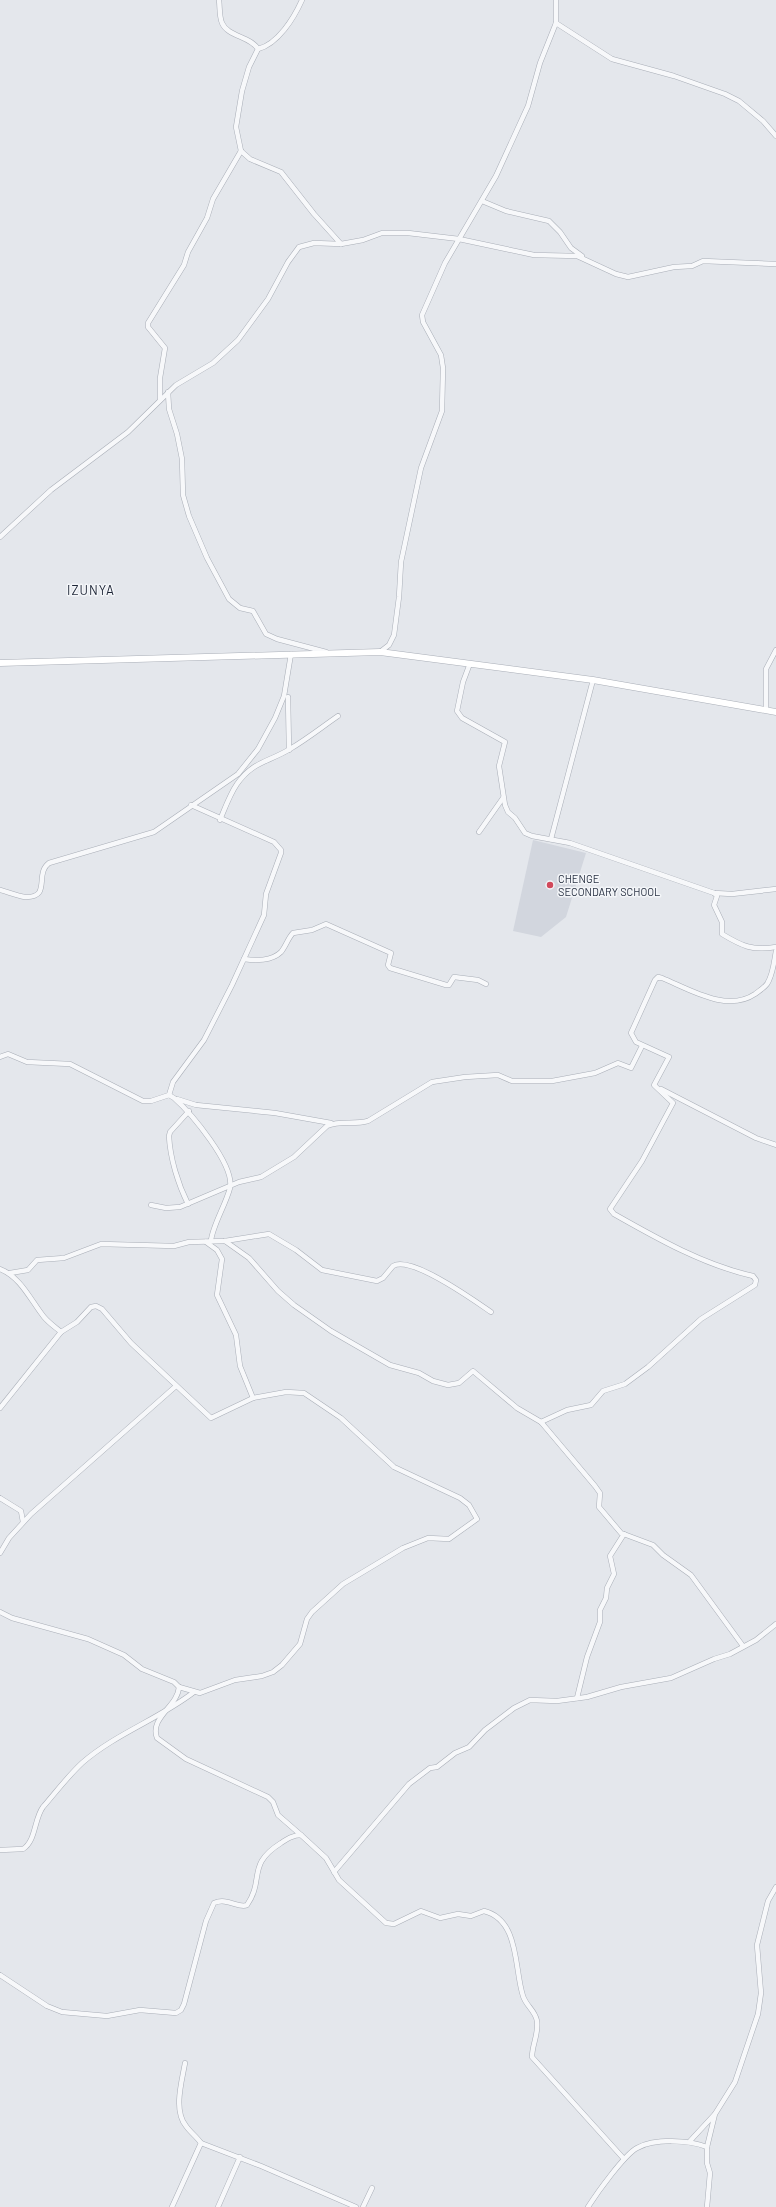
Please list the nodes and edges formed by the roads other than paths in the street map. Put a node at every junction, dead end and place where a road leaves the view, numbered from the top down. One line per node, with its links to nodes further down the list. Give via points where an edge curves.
1 (219, 0): 5 (street, via 222,22 227,29)
2 (302, 0): 5 (street, via 286,28 266,47)
3 (556, 0): 4 (street)
4 (556, 23): 6 (street, via 612,59 674,76 739,101); 8 (street, via 540,63 528,106)
5 (258, 49): 7 (street, via 246,76 238,113 236,127)
6 (776, 136)
7 (241, 151): 10 (street, via 250,159 281,172); 14 (street, via 213,199 207,218 181,271 148,323 148,328 165,348 160,378)
8 (482, 201): 9 (street); 11 (street, via 506,211 549,221 571,248)
9 (459, 239): 10 (street, via 395,232); 11 (street, via 534,255 572,255); 17 (street, via 445,263 422,315 423,322 441,355 444,368 442,411 421,468 401,562 394,635 389,645)
10 (341, 244): 13 (street, via 314,243 299,247 268,300 238,340 213,363 187,377)
11 (585, 259): 12 (street, via 628,277 692,266 703,261)
12 (776, 264)
13 (168, 392): 14 (street); 19 (street, via 169,409 182,459 185,504 207,558 229,599 240,608 254,611 266,634)
14 (160, 400): 15 (street, via 128,432 51,490)
15 (0, 537)
16 (776, 650): 24 (street, via 766,669)
17 (380, 652): 19 (street); 21 (street)
18 (292, 654): 19 (street); 20 (street); 29 (street, via 284,696 258,749 238,774)
19 (333, 654)
20 (0, 663)
21 (469, 666): 22 (street); 28 (street, via 457,711 462,718 505,742 499,766)
22 (593, 680): 24 (street); 32 (street)
23 (288, 697): 27 (street)
24 (766, 710): 25 (street)
25 (776, 712)
26 (338, 716): 27 (street)
27 (289, 750): 30 (street, via 258,764 245,775 234,789)
28 (503, 797): 31 (street); 32 (street, via 508,812 525,833)
29 (191, 805): 30 (street); 33 (street, via 154,832 49,863 44,869 38,894 26,897)
30 (220, 820): 38 (street, via 274,842 281,850 266,894 264,915)
31 (479, 832)
32 (551, 839): 35 (street, via 570,843)
33 (0, 890)
34 (776, 890): 35 (street)
35 (714, 893): 36 (street, via 718,896 714,905 722,922 722,934 735,943 756,949)
36 (776, 947)
37 (776, 952): 40 (street, via 768,982 749,998 734,1001 714,998 658,977 631,1033 633,1039)
38 (244, 959): 39 (street, via 255,960 275,955 293,933 312,930 326,924 391,953 388,965 390,968 446,985 450,984 454,977 478,980); 43 (street, via 204,1040 173,1082)
39 (486, 984)
40 (642, 1046): 42 (street, via 669,1057 655,1081); 46 (street, via 631,1068 618,1063 595,1073 546,1081 512,1080 498,1075 451,1078 421,1087 368,1121 359,1124)
41 (0, 1057): 43 (street, via 10,1054 27,1062 70,1064 143,1101 152,1101)
42 (656, 1087): 47 (street, via 756,1138); 60 (street, via 672,1101 672,1106 611,1211 658,1239 724,1268 753,1276 756,1280 755,1285 701,1319 648,1367 625,1384 603,1391 591,1405 567,1410)
43 (169, 1095): 44 (street)
44 (174, 1098): 45 (street); 46 (street, via 196,1105 268,1112)
45 (189, 1111): 48 (street, via 205,1131 227,1170); 49 (street, via 169,1136 174,1164)
46 (333, 1123): 48 (street, via 321,1130 294,1157 261,1177 246,1179)
47 (776, 1145)
48 (230, 1186): 49 (street); 52 (street)
49 (188, 1204): 50 (street, via 171,1209)
50 (151, 1205)
51 (225, 1241): 52 (street); 55 (street, via 269,1234 322,1270 372,1282 381,1280 396,1264 403,1265 429,1274); 60 (street, via 249,1258 290,1301 331,1331 366,1352 393,1367 419,1373 443,1385 453,1385 473,1371 517,1408)
52 (209, 1242): 54 (street, via 191,1241 174,1246 101,1244 64,1258 37,1260 28,1270); 58 (street, via 222,1260 217,1295 236,1335 240,1366)
53 (0, 1269): 54 (street)
54 (10, 1273): 56 (street, via 46,1319)
55 (491, 1312)
56 (61, 1332): 57 (street, via 77,1322 91,1307 98,1306 131,1343); 59 (street)
57 (176, 1386): 58 (street, via 212,1419); 62 (street)
58 (252, 1398): 69 (street, via 286,1392 314,1398 350,1426 394,1467 460,1498 469,1505 477,1519 449,1539 428,1538 403,1548 343,1584 312,1612 307,1619 300,1644 273,1672 235,1680 200,1693)
59 (0, 1408)
60 (540, 1422): 63 (street, via 595,1486 600,1493 598,1507 615,1528)
61 (0, 1498): 62 (street, via 21,1510)
62 (23, 1522): 64 (street)
63 (624, 1534): 67 (street, via 653,1545 662,1556 691,1575); 70 (street, via 610,1556 614,1574 600,1610 600,1622 587,1657)
64 (0, 1553)
65 (0, 1612): 68 (street, via 12,1618 88,1639 124,1655 142,1669 174,1682)
66 (776, 1624): 67 (street)
67 (743, 1646): 70 (street, via 730,1654 671,1678)
68 (178, 1687): 69 (street); 71 (street, via 178,1695)
69 (194, 1692): 71 (street)
70 (577, 1698): 74 (street, via 557,1701 530,1700 496,1721 465,1749 423,1773 396,1796)
71 (162, 1714): 72 (street, via 155,1734 161,1742 201,1767 268,1797 278,1815); 73 (street, via 82,1763 40,1810 26,1847)
72 (301, 1835): 74 (street, via 326,1858); 76 (street, via 287,1840 263,1857 247,1905 242,1907 225,1901 214,1903 184,2004 178,2012 172,2014 140,2010 107,2016 57,2011)
73 (0, 1850)
74 (334, 1872): 83 (street, via 390,1924 421,1911 440,1918 458,1914 471,1916 484,1911 498,1918 511,1940 523,1996 537,2021 532,2057)
75 (776, 1887): 78 (street, via 770,1894 757,1945 761,1993 758,2014 735,2082)
76 (0, 1975)
77 (186, 2063): 80 (street, via 180,2102 181,2114 185,2125)
78 (715, 2114): 79 (street); 81 (street)
79 (690, 2141): 81 (street); 83 (street, via 645,2145)
80 (201, 2143): 82 (street); 85 (street)
81 (707, 2147): 90 (street, via 710,2173)
82 (240, 2157): 86 (street); 87 (street)
83 (624, 2159): 89 (street)
84 (372, 2188): 88 (street)
85 (172, 2207)
86 (218, 2207)
87 (356, 2207)
88 (363, 2207)
89 (588, 2207)
90 (706, 2207)

